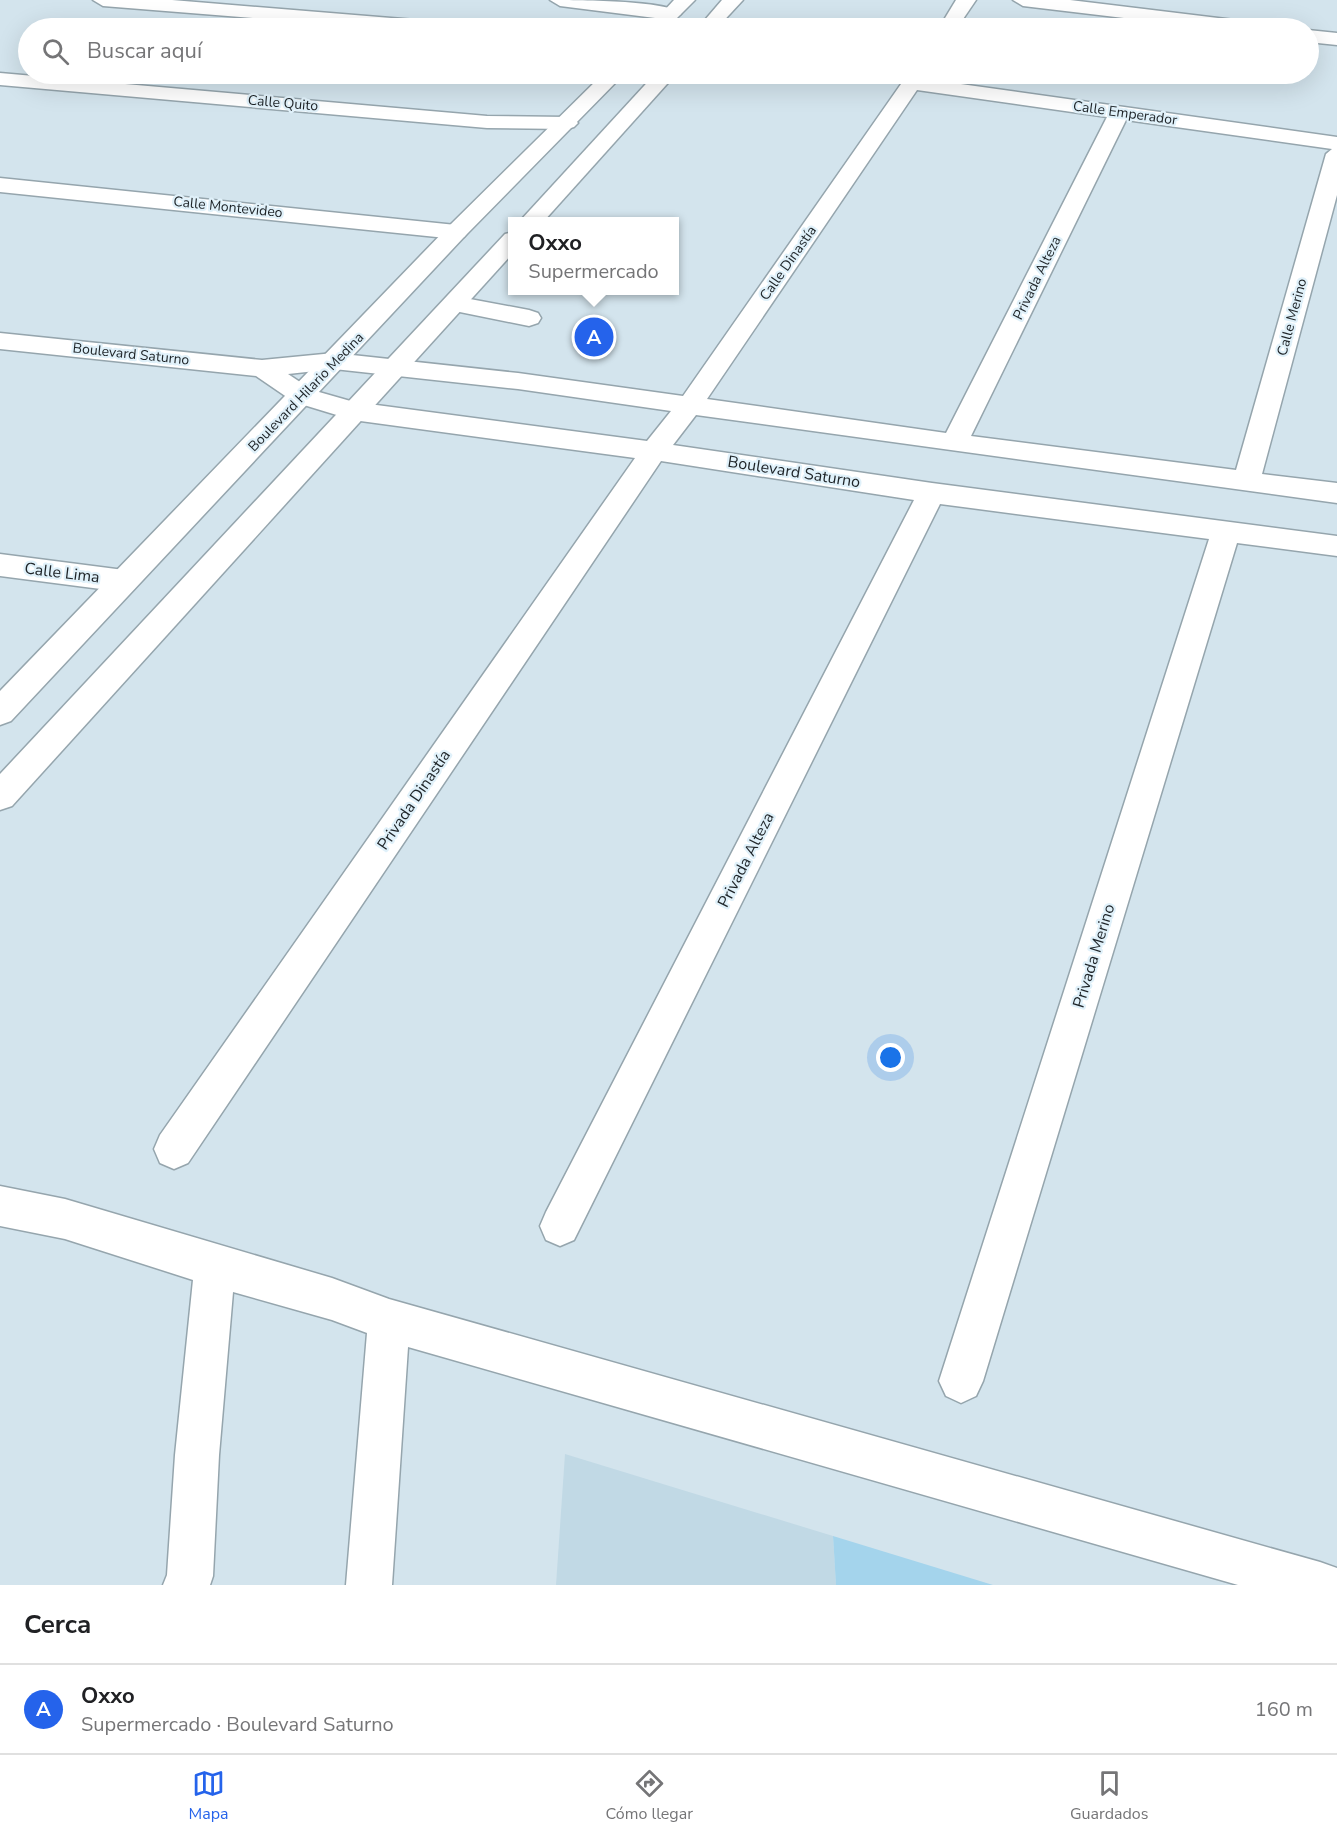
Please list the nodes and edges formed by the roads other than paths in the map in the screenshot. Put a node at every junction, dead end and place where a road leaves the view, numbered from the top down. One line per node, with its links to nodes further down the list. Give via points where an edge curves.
1 (103, 0): 7 (street)
2 (560, 0): 6 (street)
3 (734, 0): 9 (street)
4 (966, 0): 10 (street)
5 (1023, 0): 11 (street)
6 (678, 7): 8 (street)
7 (320, 18)
8 (667, 18)
9 (717, 18)
10 (954, 18)
11 (1170, 18)
12 (1319, 37): 13 (street)
13 (1337, 39)
14 (0, 79): 15 (street, Calle Quito)
15 (18, 81)
16 (57, 84): 22 (street, Calle Quito, via 488,122)
17 (604, 84): 22 (street, Boulevard Hilario Medina)
18 (657, 84): 26 (street)
19 (911, 84): 36 (street, Calle Dinastía)
20 (951, 84): 21 (street, Calle Emperador)
21 (1119, 112): 23 (street, Calle Emperador); 38 (street, Privada Alteza)
22 (567, 123): 27 (street, Boulevard Hilario Medina)
23 (1337, 143)
24 (1337, 154): 40 (street, Calle Merino)
25 (0, 184): 27 (street, Calle Montevideo)
26 (535, 217)
27 (456, 232): 32 (street, Boulevard Hilario Medina)
28 (508, 245): 29 (street)
29 (454, 304): 30 (street); 33 (street)
30 (529, 318)
31 (0, 341): 34 (street, Boulevard Saturno)
32 (334, 361): 33 (street, Boulevard Saturno); 34 (street, Boulevard Saturno); 35 (street, Boulevard Hilario Medina)
33 (393, 367): 36 (street, Boulevard Saturno); 37 (street)
34 (262, 368): 35 (street, Boulevard Saturno)
35 (303, 396): 37 (street, Boulevard Saturno); 46 (street, Boulevard Hilario Medina)
36 (690, 405): 38 (street, Boulevard Saturno); 39 (street, Calle Dinastía)
37 (353, 411): 39 (street, Boulevard Saturno); 48 (street)
38 (954, 443): 40 (street, Boulevard Saturno)
39 (654, 451): 41 (street, Boulevard Saturno); 49 (street, Privada Dinastía)
40 (1247, 480): 42 (street, Boulevard Saturno)
41 (932, 493): 43 (street, Boulevard Saturno); 51 (street, Privada Alteza)
42 (1337, 493)
43 (1226, 531): 44 (street, Boulevard Saturno); 54 (street, Privada Merino)
44 (1337, 546)
45 (0, 565): 46 (street, Calle Lima)
46 (124, 581): 47 (street, Boulevard Hilario Medina)
47 (0, 712)
48 (0, 796)
49 (174, 1149)
50 (0, 1206): 52 (street, via 65,1219)
51 (561, 1226)
52 (215, 1266): 53 (street, via 332,1299); 55 (street, via 190,1576)
53 (389, 1320): 56 (street); 57 (street)
54 (961, 1381)
55 (186, 1585)
56 (369, 1585)
57 (1320, 1585)

